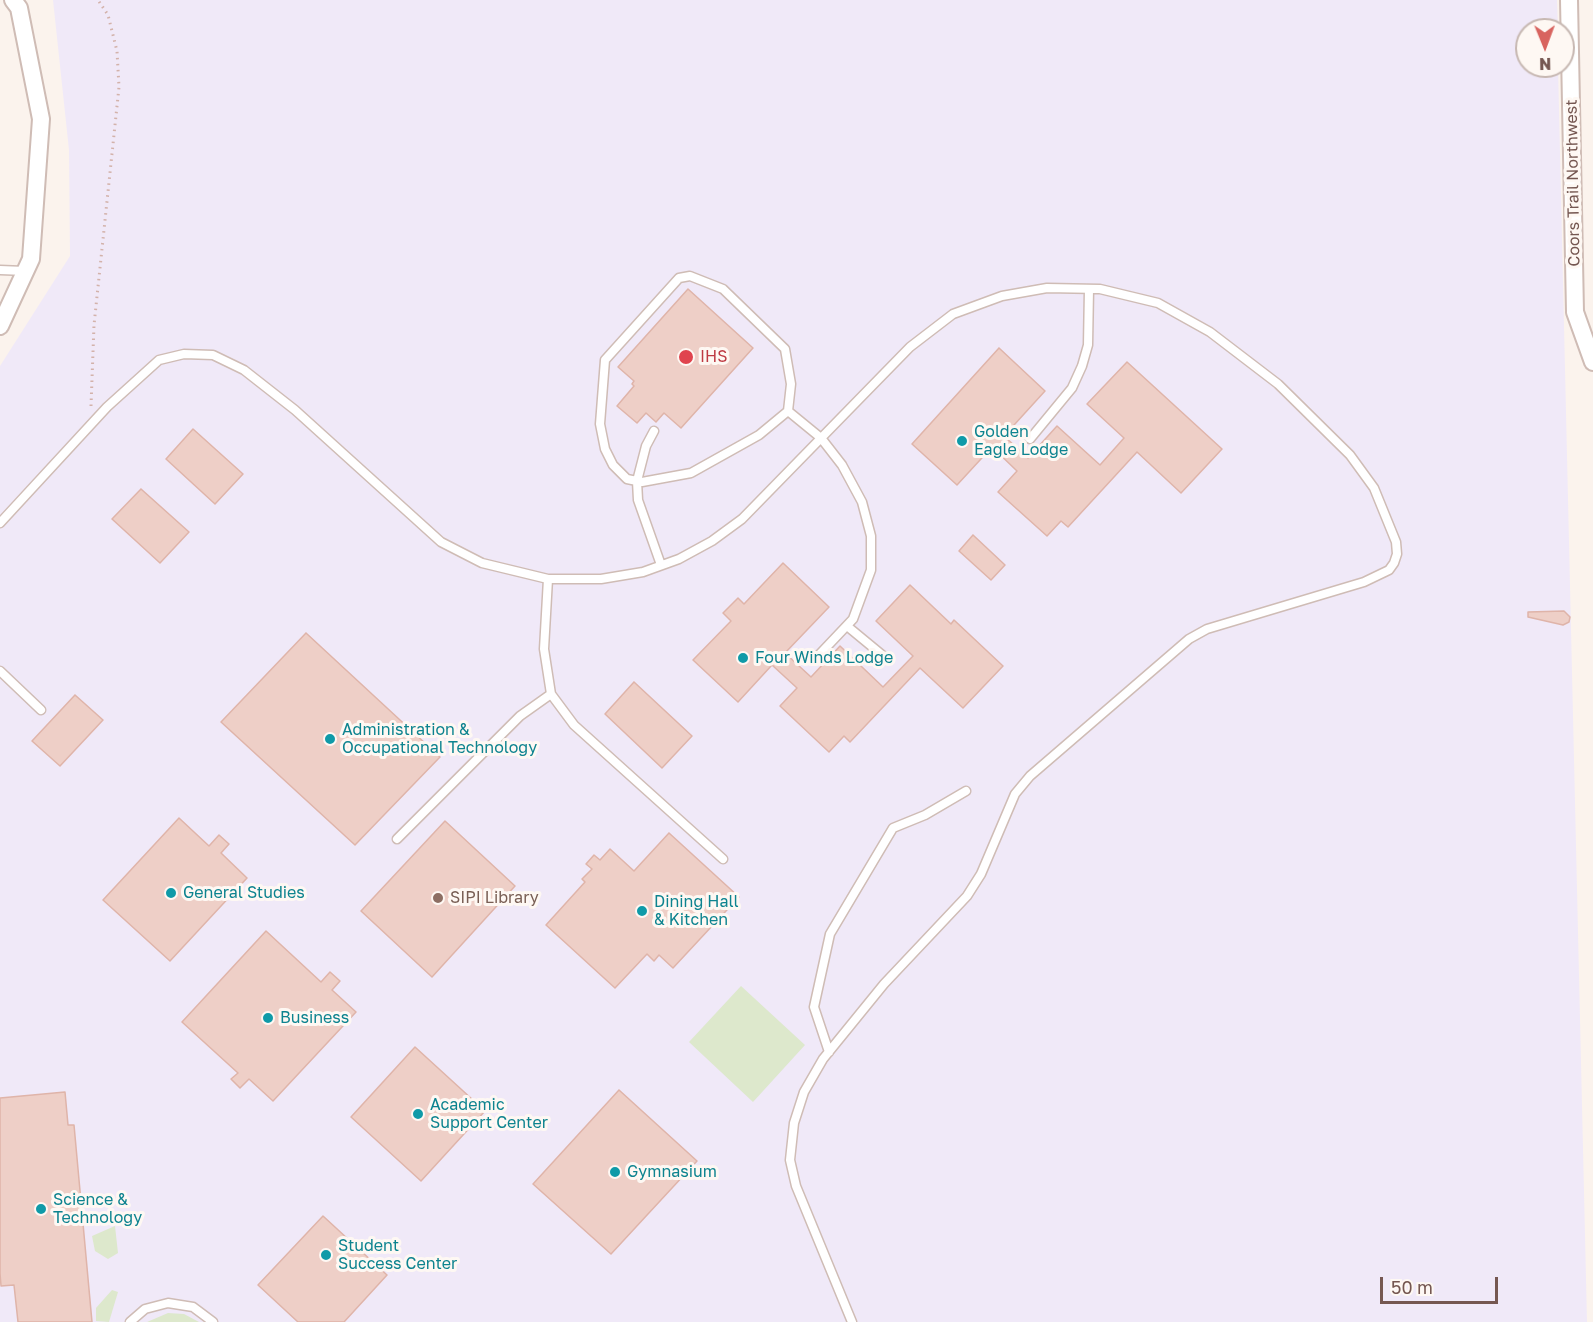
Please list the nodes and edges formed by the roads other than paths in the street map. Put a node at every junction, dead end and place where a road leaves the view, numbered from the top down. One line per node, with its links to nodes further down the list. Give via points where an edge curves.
1 (13, 0): 4 (street, via 19,8 41,119 31,259)
2 (1569, 0): 7 (street, Coors Trail Northwest, via 1575,312)
3 (0, 270): 4 (lane)
4 (26, 271): 6 (street)
5 (1089, 289): 10 (lane, via 1047,288 1002,296 953,314 910,347); 11 (lane, via 1088,345 1082,366 1072,388); 25 (lane, via 1158,303 1210,332 1278,384 1350,455 1374,488 1396,542 1394,563 1389,570 1364,582 1207,628 1189,639 1030,776 1015,794 981,874 967,896 884,984)
6 (0, 326)
7 (1593, 362)
8 (788, 411): 10 (lane); 12 (lane, via 759,435 691,473); 12 (lane, via 791,384 785,349 723,289 690,276 679,278 604,360 600,424 605,449 613,465 627,479)
9 (654, 431): 12 (lane)
10 (820, 438): 14 (lane, via 742,519 712,542); 16 (lane, via 842,465 862,502 871,536 871,570)
11 (1030, 440)
12 (637, 481): 14 (lane, via 638,500)
13 (0, 523): 15 (lane, via 90,426 159,360 184,354 213,355 244,370 295,410 441,542 482,563)
14 (661, 565): 15 (lane, via 601,579)
15 (548, 579): 20 (lane, via 544,649)
16 (847, 626): 17 (lane); 18 (lane)
17 (817, 657)
18 (887, 659)
19 (0, 671): 21 (lane)
20 (551, 694): 23 (lane, via 520,716); 24 (lane, via 574,725)
21 (41, 710)
22 (966, 791): 25 (lane, via 893,828 830,934 814,1007)
23 (397, 839)
24 (723, 859)
25 (829, 1052): 28 (lane, via 804,1092 794,1123 790,1160 796,1186)
26 (130, 1322): 27 (lane, via 145,1309 168,1303 193,1307)
27 (213, 1322)
28 (852, 1322)

